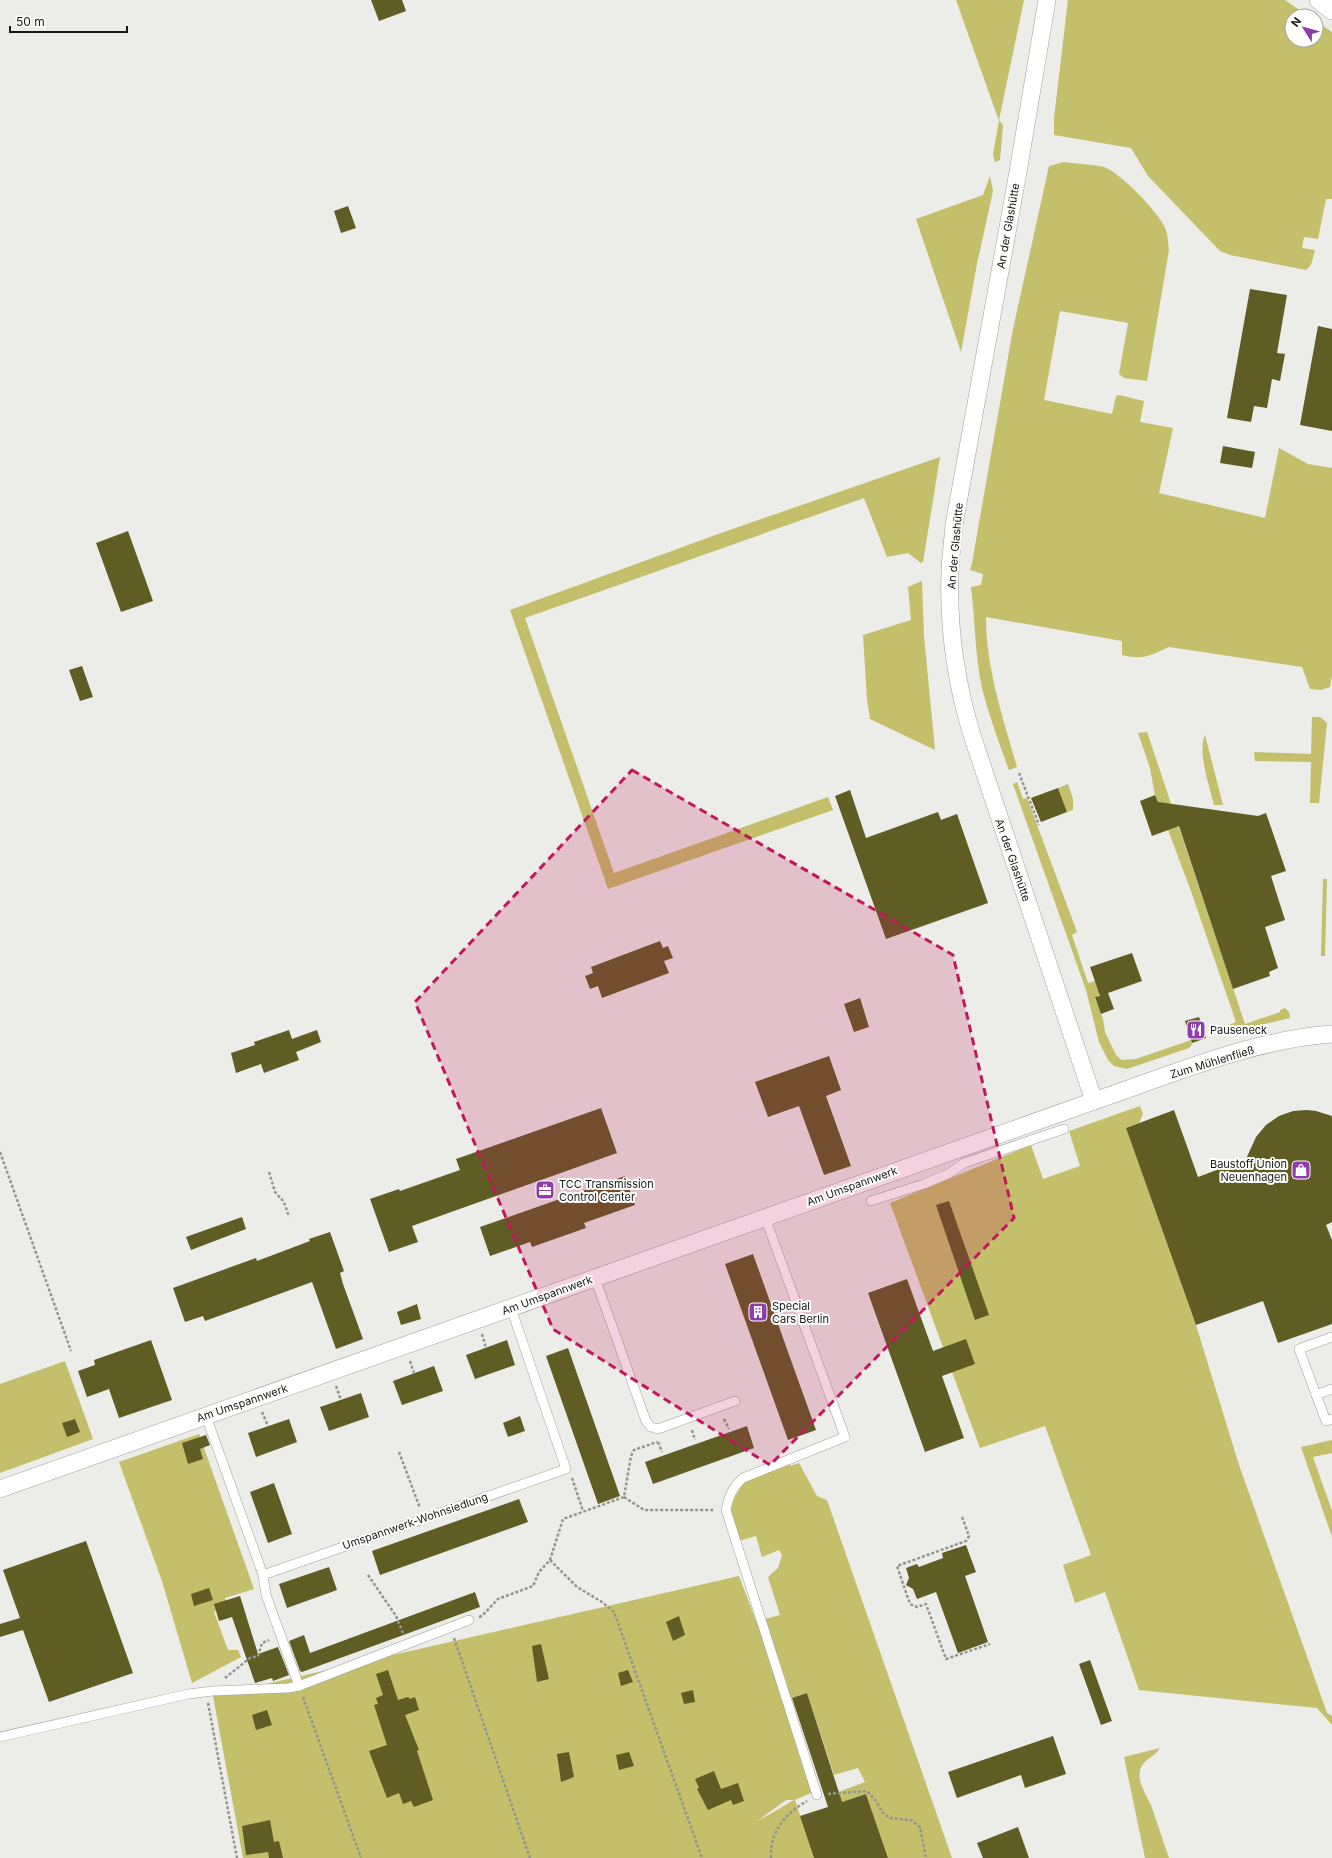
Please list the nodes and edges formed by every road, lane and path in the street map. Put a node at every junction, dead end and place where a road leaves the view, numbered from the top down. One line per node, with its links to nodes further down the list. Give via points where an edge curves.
1 (1047, 0): 7 (street, An der Glashütte, via 954,525 950,622 961,698 971,732)
2 (1318, 0): 3 (street)
3 (1332, 11)
4 (1019, 773): 5 (path)
5 (1039, 825)
6 (1332, 1034): 7 (street, Zum Mühlenfließ, via 1303,1036 1230,1055)
7 (1094, 1101): 13 (street, Am Umspannwerk)
8 (1064, 1129): 11 (lane, via 964,1162 948,1174)
9 (0, 1152): 19 (path)
10 (269, 1172): 12 (path, via 275,1192 284,1202)
11 (871, 1201)
12 (289, 1217)
13 (765, 1217): 14 (street, Am Umspannwerk); 44 (lane, via 845,1437 743,1478 734,1486)
14 (595, 1278): 15 (street, Am Umspannwerk); 26 (lane, via 646,1421 651,1427 658,1429)
15 (511, 1308): 28 (street, Am Umspannwerk); 41 (lane)
16 (480, 1328): 18 (path)
17 (1332, 1337): 24 (lane, via 1299,1349)
18 (486, 1348)
19 (71, 1351)
20 (407, 1354): 21 (path)
21 (414, 1374)
22 (334, 1380): 25 (path)
23 (1332, 1389): 24 (lane)
24 (1316, 1395): 29 (lane, via 1326,1421)
25 (341, 1400)
26 (735, 1401)
27 (260, 1406): 31 (path)
28 (206, 1416): 42 (street, Am Umspannwerk); 49 (lane)
29 (1332, 1419)
30 (719, 1421): 33 (path, via 725,1419)
31 (268, 1426)
32 (699, 1428): 34 (path)
33 (729, 1429)
34 (692, 1430): 35 (path); 37 (path)
35 (685, 1432)
36 (665, 1439): 38 (path)
37 (695, 1440)
38 (658, 1442): 40 (path); 43 (path, via 634,1450)
39 (399, 1452): 47 (path)
40 (662, 1452)
41 (566, 1468): 45 (path, via 571,1474); 47 (lane, Umspannwerk-Wohnsiedlung)
42 (0, 1489)
43 (624, 1497): 44 (path, via 644,1510); 45 (path)
44 (726, 1510): 59 (lane)
45 (584, 1511): 48 (path, via 563,1519)
46 (962, 1517): 55 (path, via 969,1536 966,1541 897,1566 910,1604 917,1607 926,1604 946,1659)
47 (424, 1518): 49 (lane, Umspannwerk-Wohnsiedlung)
48 (550, 1560): 51 (path, via 539,1572 533,1586 498,1599 482,1616); 63 (path, via 578,1587 614,1612)
49 (263, 1575): 53 (lane, via 266,1595)
50 (368, 1575): 54 (path, via 396,1616)
51 (469, 1620): 52 (lane)
52 (450, 1628): 54 (lane); 62 (path)
53 (280, 1636): 56 (lane); 57 (path, via 262,1643 258,1656 250,1658)
54 (407, 1644): 56 (lane)
55 (990, 1644)
56 (299, 1686): 57 (lane); 61 (path)
57 (209, 1691): 58 (lane); 60 (path)
58 (0, 1737)
59 (817, 1795): 64 (path, via 795,1808 783,1819 774,1837); 65 (path, via 867,1791 882,1812 890,1818 911,1820 920,1827)
60 (237, 1858)
61 (361, 1858)
62 (530, 1858)
63 (702, 1858)
64 (771, 1858)
65 (926, 1858)

